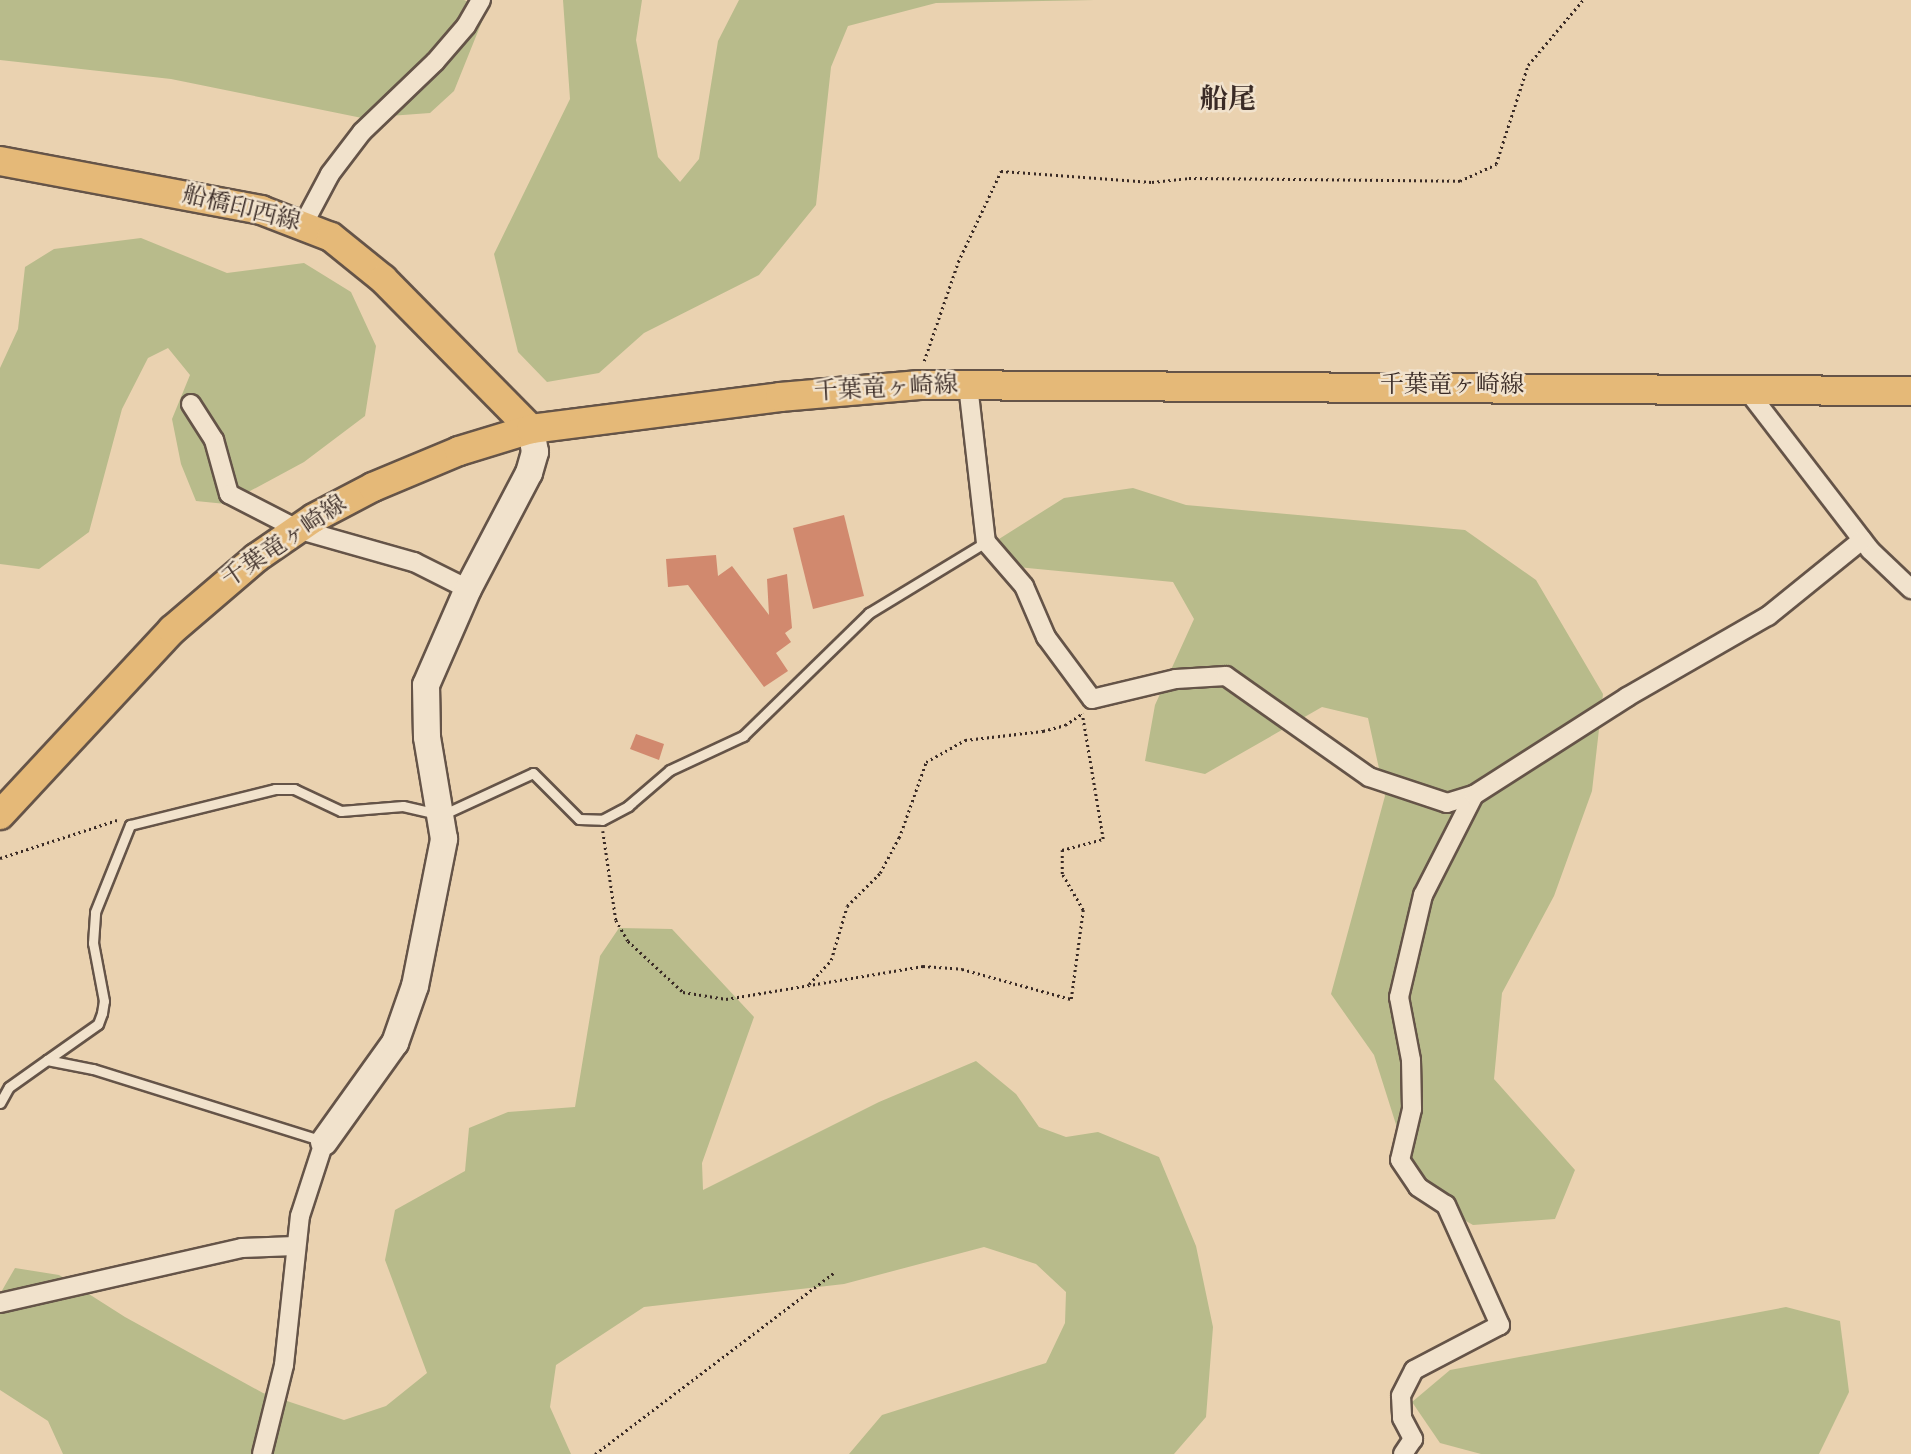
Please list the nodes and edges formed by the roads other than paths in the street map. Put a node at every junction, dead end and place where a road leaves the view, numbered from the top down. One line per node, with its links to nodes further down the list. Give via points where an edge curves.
1 (481, 0): 3 (street, via 435,62 362,132 330,174)
2 (1, 158): 3 (main road, 船橋印西線, via 261,210)
3 (304, 223): 8 (main road, 船橋印西線, via 364,262)
4 (968, 385): 5 (main road, 千葉竜ヶ崎線); 8 (main road, 千葉竜ヶ崎線, via 780,397); 11 (street)
5 (1747, 390): 6 (main road, 千葉竜ヶ崎線); 10 (street)
6 (1911, 391)
7 (191, 404): 9 (street, via 214,440 229,494)
8 (531, 429): 9 (main road, 千葉竜ヶ崎線, via 412,471); 12 (street, via 535,452 529,473)
9 (297, 529): 12 (street, via 414,562); 15 (main road, 千葉竜ヶ崎線, via 172,630)
10 (1862, 540): 13 (street); 14 (street, via 1768,616 1593,718)
11 (986, 542): 14 (street, via 1024,586 1046,637 1093,699 1176,679 1226,676 1369,777 1447,803); 16 (lane, via 869,613 743,736 670,770 628,806 602,821 579,818 533,773)
12 (468, 589): 16 (street, via 426,685 427,737)
13 (1911, 589)
14 (1474, 795): 23 (street, via 1423,894 1399,997 1411,1060 1412,1109 1399,1160 1418,1187 1446,1205 1500,1325 1414,1370 1401,1396 1402,1418 1413,1439)
15 (0, 815)
16 (442, 815): 17 (lane, via 402,806 341,811 294,789 275,789 130,825 95,912 93,943 104,1001 102,1013 98,1024); 19 (street, via 440,879 411,998 394,1043)
17 (47, 1060): 18 (lane, via 9,1087); 19 (lane, via 93,1069)
18 (0, 1102)
19 (324, 1142): 20 (street)
20 (295, 1246): 21 (street, via 242,1248); 22 (street, via 284,1365)
21 (0, 1303)
22 (262, 1454)
23 (1403, 1454)

